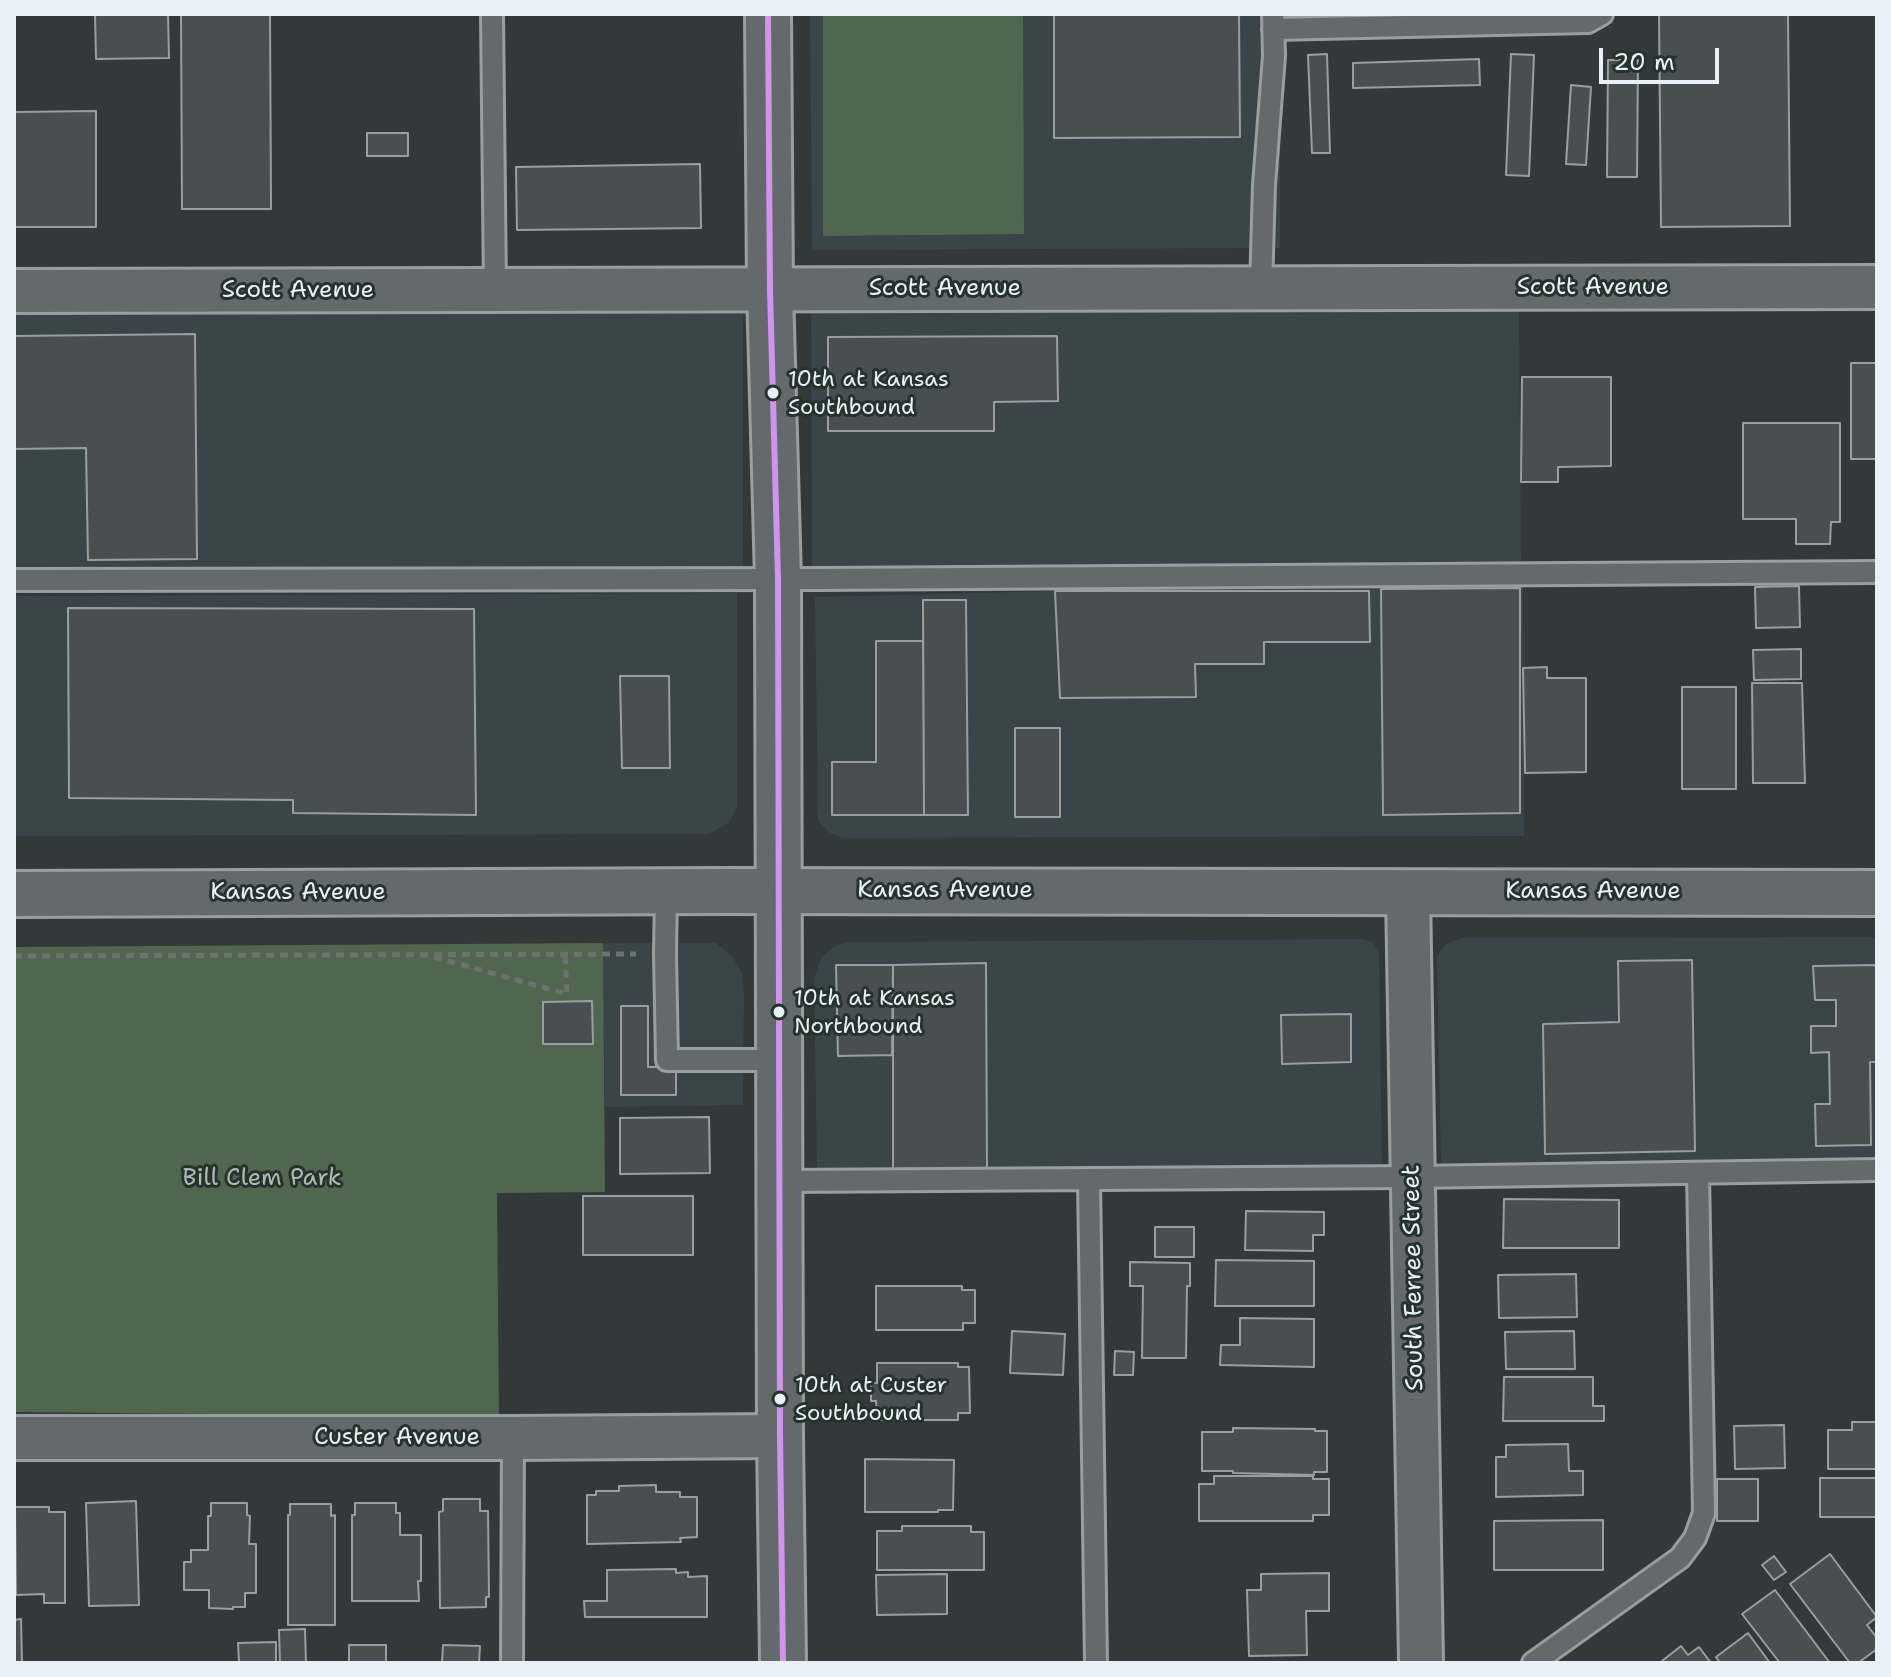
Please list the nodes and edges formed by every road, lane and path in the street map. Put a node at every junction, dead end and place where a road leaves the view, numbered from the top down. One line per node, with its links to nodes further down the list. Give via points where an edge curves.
1 (492, 14): 7 (lane)
2 (768, 14): 8 (main road)
3 (1602, 14): 4 (lane, via 1588,22)
4 (1273, 21): 6 (lane)
5 (1877, 287): 6 (street, Scott Avenue)
6 (1261, 289): 8 (street, Scott Avenue)
7 (495, 290): 8 (street, Scott Avenue); 9 (street, Scott Avenue)
8 (770, 290): 11 (main road)
9 (14, 291)
10 (1877, 572): 11 (lane)
11 (778, 579): 12 (lane); 13 (main road)
12 (14, 580)
13 (779, 891): 14 (main road, Kansas Avenue); 15 (main road, Kansas Avenue); 22 (main road)
14 (666, 892): 17 (main road, Kansas Avenue); 18 (lane)
15 (1408, 892): 16 (main road, Kansas Avenue); 25 (street, South Ferree Street)
16 (1877, 893)
17 (14, 894)
18 (665, 954): 20 (path); 22 (lane, via 667,1060)
19 (425, 955): 20 (path); 20 (path, via 567,994); 21 (path)
20 (565, 955)
21 (14, 956)
22 (780, 1060): 27 (main road)
23 (1877, 1170): 24 (lane)
24 (1698, 1173): 25 (lane); 35 (lane, via 1704,1513 1680,1558)
25 (1413, 1177): 26 (lane); 34 (street, South Ferree Street)
26 (1089, 1179): 27 (lane); 33 (lane)
27 (780, 1181): 28 (main road)
28 (780, 1436): 30 (street, Custer Avenue); 32 (main road)
29 (14, 1438): 30 (street, Custer Avenue)
30 (513, 1438): 31 (lane)
31 (512, 1663)
32 (783, 1663)
33 (1096, 1663)
34 (1421, 1663)
35 (1533, 1663)

